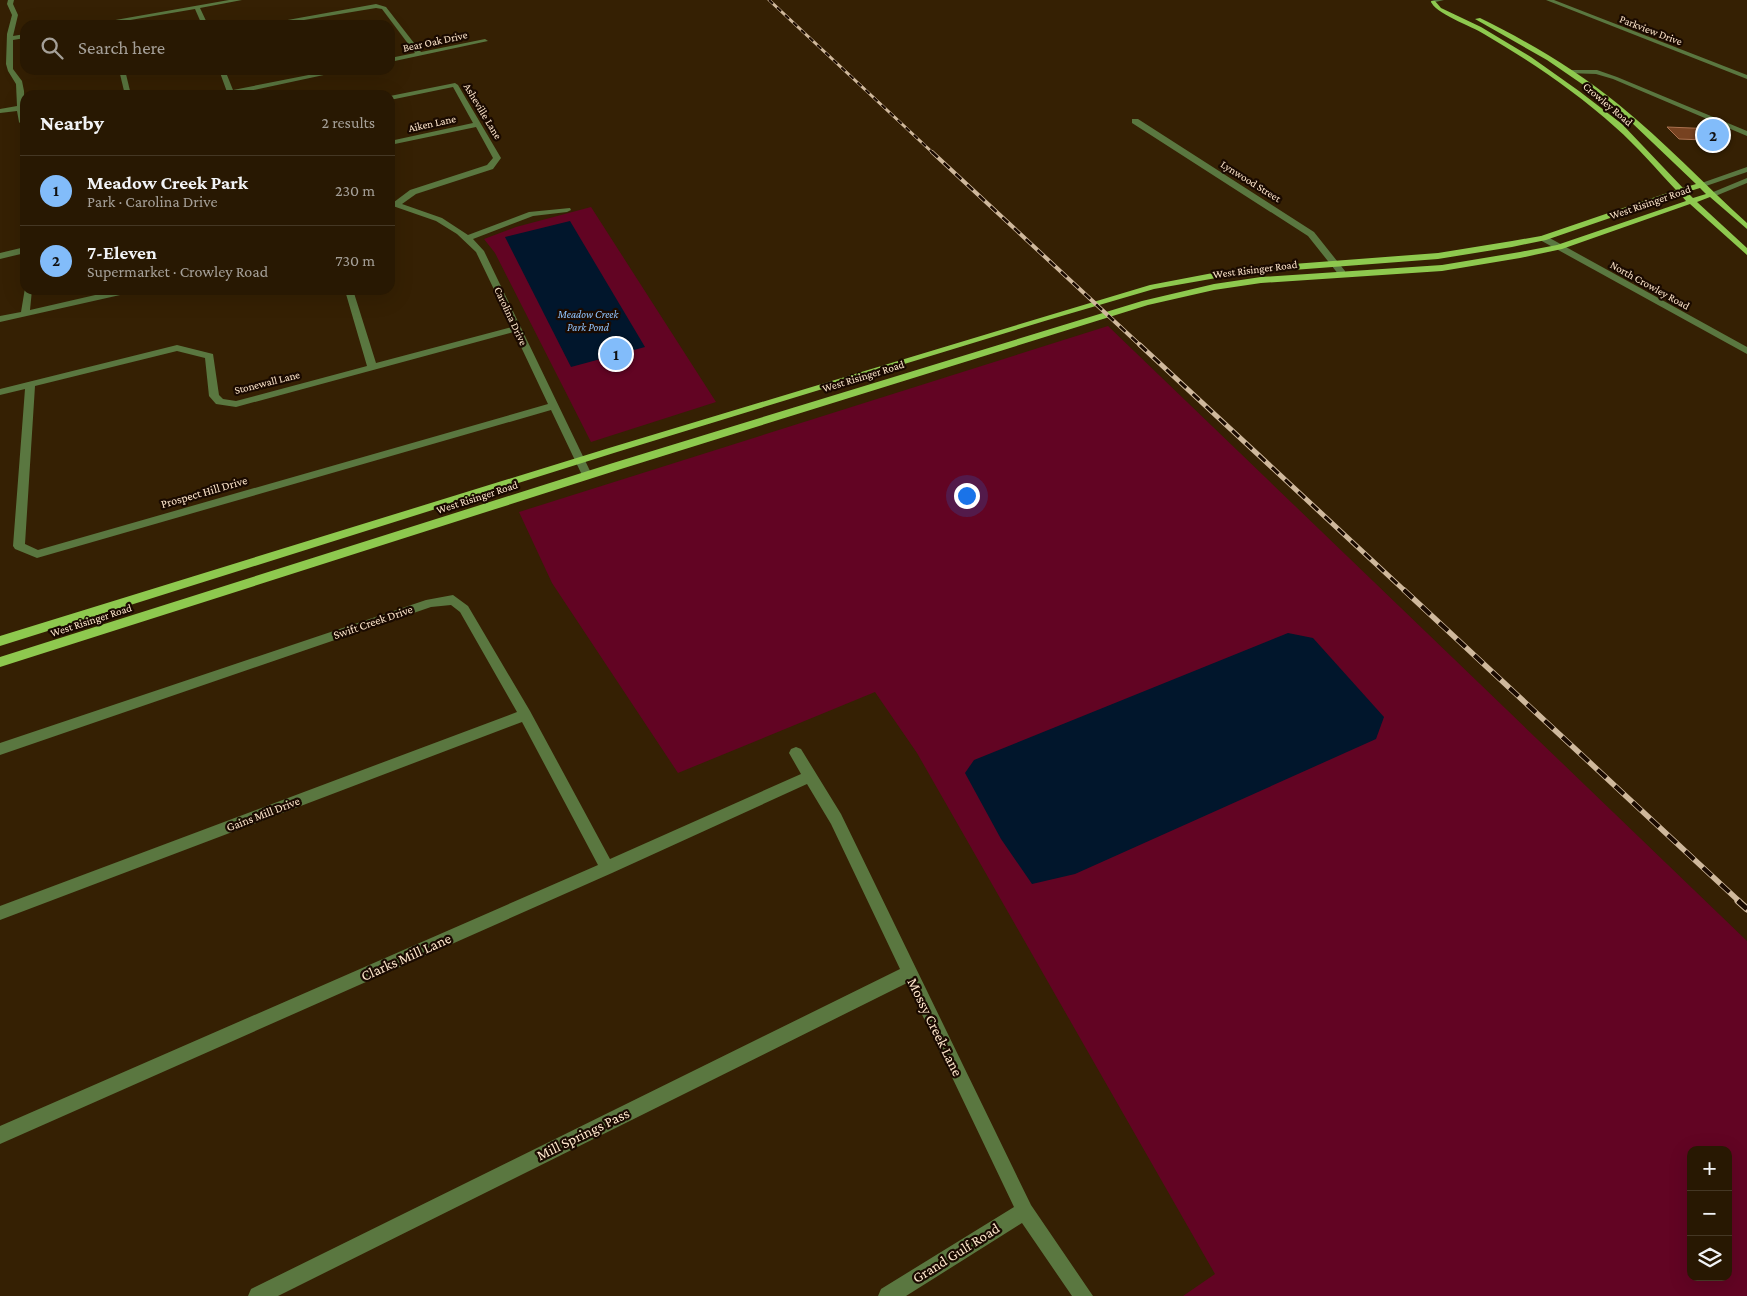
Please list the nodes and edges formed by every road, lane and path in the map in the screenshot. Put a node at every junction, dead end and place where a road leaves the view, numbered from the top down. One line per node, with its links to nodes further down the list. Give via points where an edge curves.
1 (11, 0): 15 (street, via 15,15 9,22)
2 (239, 0): 6 (street)
3 (1549, 0): 25 (street, Parkview Drive)
4 (1434, 1): 5 (main road, Crowley Road); 39 (main road, Crowley Road, via 1439,9 1529,58 1577,92 1620,126)
5 (1452, 6)
6 (197, 8): 9 (street); 10 (street)
7 (1471, 15): 21 (main road, Crowley Road)
8 (298, 18): 11 (street); 12 (street, via 380,6)
9 (130, 20)
10 (202, 20)
11 (288, 20)
12 (391, 20)
13 (395, 24): 17 (street)
14 (20, 37): 15 (street)
15 (11, 38): 19 (street)
16 (485, 41): 17 (street, Bear Oak Drive)
17 (419, 54): 18 (street, Bear Oak Drive)
18 (395, 59)
19 (10, 70): 20 (street); 30 (street, via 20,84)
20 (0, 72)
21 (1569, 72): 34 (street, Crowley Road, via 1597,72 1615,78); 38 (main road, Crowley Road, via 1617,107)
22 (123, 75): 26 (street)
23 (224, 75): 27 (street)
24 (313, 75): 28 (street)
25 (1747, 77)
26 (127, 90)
27 (230, 90)
28 (245, 90)
29 (395, 97): 33 (street, Asheville Lane, via 455,84)
30 (20, 108): 31 (street)
31 (0, 111)
32 (1135, 121): 52 (street, Lynwood Street, via 1300,226 1311,234)
33 (479, 124): 35 (street, Aiken Lane); 42 (street, Asheville Lane, via 497,158 490,166 413,192)
34 (1747, 134)
35 (395, 142)
36 (1747, 169): 38 (street, West Risinger Road)
37 (1747, 180): 40 (street, West Risinger Road)
38 (1700, 185): 39 (main road, West Risinger Road); 40 (main road, Crowley Road)
39 (1682, 191): 41 (main road, Crowley Road); 47 (main road, West Risinger Road)
40 (1710, 195): 41 (main road, West Risinger Road); 45 (main road, Crowley Road)
41 (1690, 201): 48 (main road, West Risinger Road); 50 (main road, Crowley Road)
42 (395, 203)
43 (395, 205): 46 (street, Carolina Drive, via 426,213)
44 (567, 210): 46 (street, via 532,214)
45 (1747, 227)
46 (468, 238): 59 (street, Carolina Drive, via 480,251)
47 (1542, 238): 48 (street, North Crowley Road); 52 (main road, West Risinger Road, via 1438,256)
48 (1559, 247): 53 (main road, West Risinger Road, via 1442,268); 60 (street, North Crowley Road)
49 (20, 251): 51 (street)
50 (1747, 252)
51 (0, 256)
52 (1334, 263): 53 (street, Lynwood Street); 63 (main road, West Risinger Road, via 1239,271 1153,287)
53 (1342, 273): 66 (main road, West Risinger Road, via 1214,287 1145,303)
54 (27, 295): 57 (street)
55 (107, 295): 57 (street)
56 (350, 295): 61 (street)
57 (25, 314): 58 (street)
58 (0, 319)
59 (518, 328): 61 (street, Stonewall Lane); 65 (street, Carolina Drive)
60 (1747, 351)
61 (372, 367): 62 (street, Stonewall Lane, via 236,404 220,402 214,396 210,356 177,348)
62 (30, 385): 64 (street, Stonewall Lane); 65 (street, Prospect Hill Drive, via 19,546 37,554)
63 (826, 385): 66 (main road, via 822,398); 67 (main road, West Risinger Road)
64 (0, 392)
65 (553, 406): 67 (street, Carolina Drive)
66 (729, 431): 68 (main road, West Risinger Road)
67 (580, 460): 68 (street, Carolina Drive); 69 (main road, West Risinger Road)
68 (587, 475): 70 (main road, West Risinger Road)
69 (0, 641)
70 (0, 662)
71 (525, 715): 72 (street, Swift Creek Drive, via 464,609 452,600 430,603); 75 (street, Swift Creek Drive); 76 (street, Gains Mill Drive)
72 (0, 749)
73 (796, 753): 74 (street, Mossy Creek Lane)
74 (810, 776): 75 (street, Clarks Mill Lane); 77 (street, Mossy Creek Lane, via 836,819)
75 (607, 868): 78 (street, Clarks Mill Lane)
76 (0, 913)
77 (909, 973): 79 (street, Mossy Creek Lane); 80 (street, Mill Springs Pass)
78 (0, 1135)
79 (1025, 1211): 81 (street, Grand Gulf Road); 82 (street, Mossy Creek Lane)
80 (258, 1296)
81 (888, 1296)
82 (1083, 1296)

